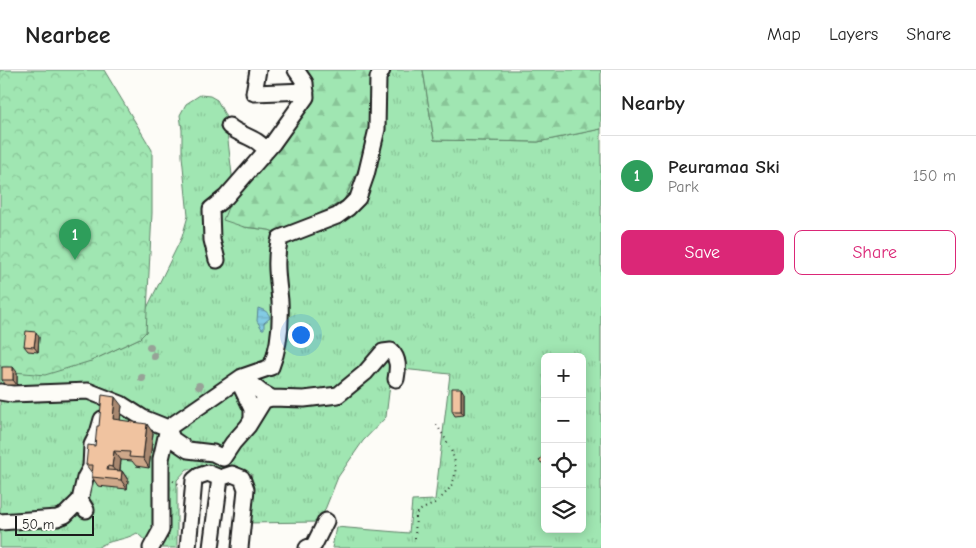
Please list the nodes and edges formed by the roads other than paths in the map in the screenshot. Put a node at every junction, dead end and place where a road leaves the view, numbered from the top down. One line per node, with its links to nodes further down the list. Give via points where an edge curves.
1 (258, 70): 4 (street, via 254,93)
2 (296, 70): 4 (street)
3 (382, 70): 8 (street, via 377,87 377,129 358,198 337,216 280,238 276,258 280,318 275,358 271,367)
4 (306, 91): 6 (street, via 306,97)
5 (228, 126): 6 (street, via 258,142)
6 (266, 151): 7 (street, via 233,182 226,197 211,209 212,240)
7 (217, 260)
8 (240, 378): 12 (street); 13 (street, via 252,409); 14 (street)
9 (396, 378): 12 (street, via 397,356 391,351 383,352 365,373 338,395)
10 (0, 392): 11 (street, via 88,391)
11 (109, 398): 14 (street); 17 (street, via 92,445 83,505 57,518)
12 (272, 398): 13 (street, via 264,400)
13 (252, 419): 15 (street)
14 (168, 428): 15 (street, via 172,439 188,450 213,453); 18 (street, via 161,459 161,530)
15 (221, 468): 19 (street, via 194,480); 20 (street); 21 (street, via 242,478 246,489)
16 (326, 521): 22 (street, via 314,544)
17 (0, 522)
18 (151, 548)
19 (188, 548)
20 (211, 548)
21 (240, 548)
22 (307, 548)

